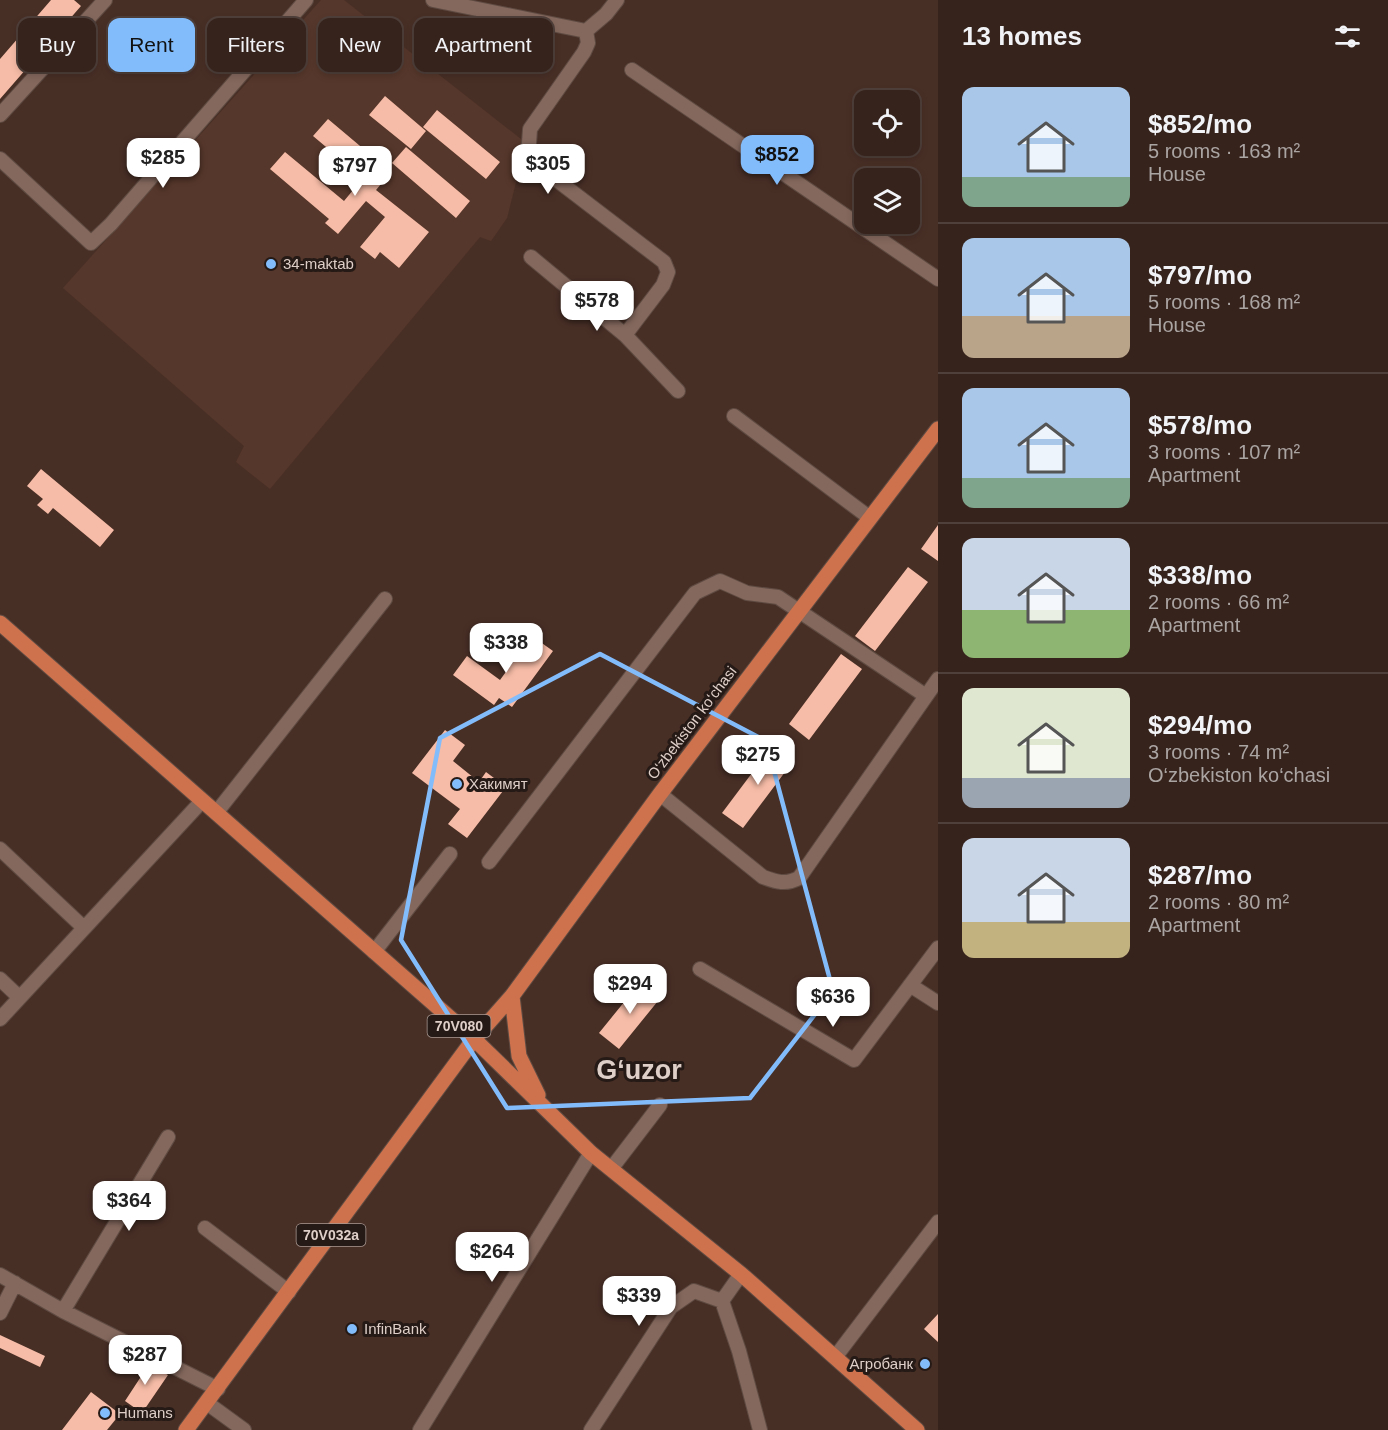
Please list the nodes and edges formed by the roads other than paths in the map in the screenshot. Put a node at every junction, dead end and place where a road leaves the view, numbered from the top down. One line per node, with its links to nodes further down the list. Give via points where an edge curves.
1 (105, 0): 7 (street)
2 (306, 0): 8 (street, via 91,243)
3 (433, 0): 5 (street)
4 (616, 0): 5 (street)
5 (586, 31): 11 (street, via 588,43 584,52 530,129 528,158 664,262 668,272 663,285)
6 (632, 70): 10 (street)
7 (0, 115)
8 (0, 159)
9 (531, 257): 11 (street)
10 (938, 279)
11 (625, 335): 12 (street)
12 (678, 391)
13 (734, 416): 15 (street)
14 (938, 429): 15 (main road, O‘zbekiston ko‘chasi / 70V032a)
15 (870, 518): 17 (main road, O‘zbekiston ko‘chasi / 70V032a)
16 (385, 599): 23 (street)
17 (799, 611): 20 (street); 21 (main road, O‘zbekiston ko‘chasi / 70V032a); 26 (street, via 778,597 747,593 720,581 695,593)
18 (0, 623): 22 (main road, 70V080)
19 (938, 679): 20 (street)
20 (926, 696): 21 (street, via 799,878 790,882 780,883 763,876)
21 (660, 794): 33 (main road, O‘zbekiston ko‘chasi / 70V032a)
22 (202, 801): 23 (main road, 70V080); 27 (street)
23 (216, 813): 29 (main road, 70V080)
24 (0, 849): 27 (street)
25 (450, 854): 29 (street)
26 (489, 862)
27 (83, 927): 34 (street)
28 (938, 948): 32 (street)
29 (374, 951): 37 (main road, 70V080)
30 (700, 969): 32 (street, via 854,1060)
31 (0, 979): 34 (street)
32 (910, 984): 35 (street)
33 (512, 996): 37 (main road, O‘zbekiston ko‘chasi / 70V032a); 39 (main road, via 519,1056)
34 (20, 997): 36 (street)
35 (938, 1003)
36 (0, 1019)
37 (474, 1039): 39 (main road, 70V080); 48 (main road, 70V032a)
38 (660, 1105): 42 (street)
39 (543, 1106): 41 (main road, 70V080)
40 (168, 1137): 50 (street)
41 (591, 1153): 42 (main road, 70V080); 57 (street)
42 (611, 1169): 45 (main road, 70V080)
43 (938, 1222): 52 (street)
44 (205, 1228): 48 (street)
45 (741, 1274): 49 (street); 52 (main road, 70V080)
46 (0, 1275): 47 (street)
47 (15, 1283): 50 (street); 51 (street)
48 (289, 1292): 53 (main road, 70V032a)
49 (722, 1301): 58 (street, via 694,1291 671,1307); 59 (street)
50 (63, 1311): 53 (street)
51 (0, 1313)
52 (836, 1356): 60 (main road, 70V080)
53 (218, 1389): 54 (main road, 70V032a)
54 (207, 1403): 55 (main road, 70V032a); 56 (street)
55 (186, 1430)
56 (244, 1430)
57 (420, 1430)
58 (591, 1430)
59 (760, 1430)
60 (917, 1430)

